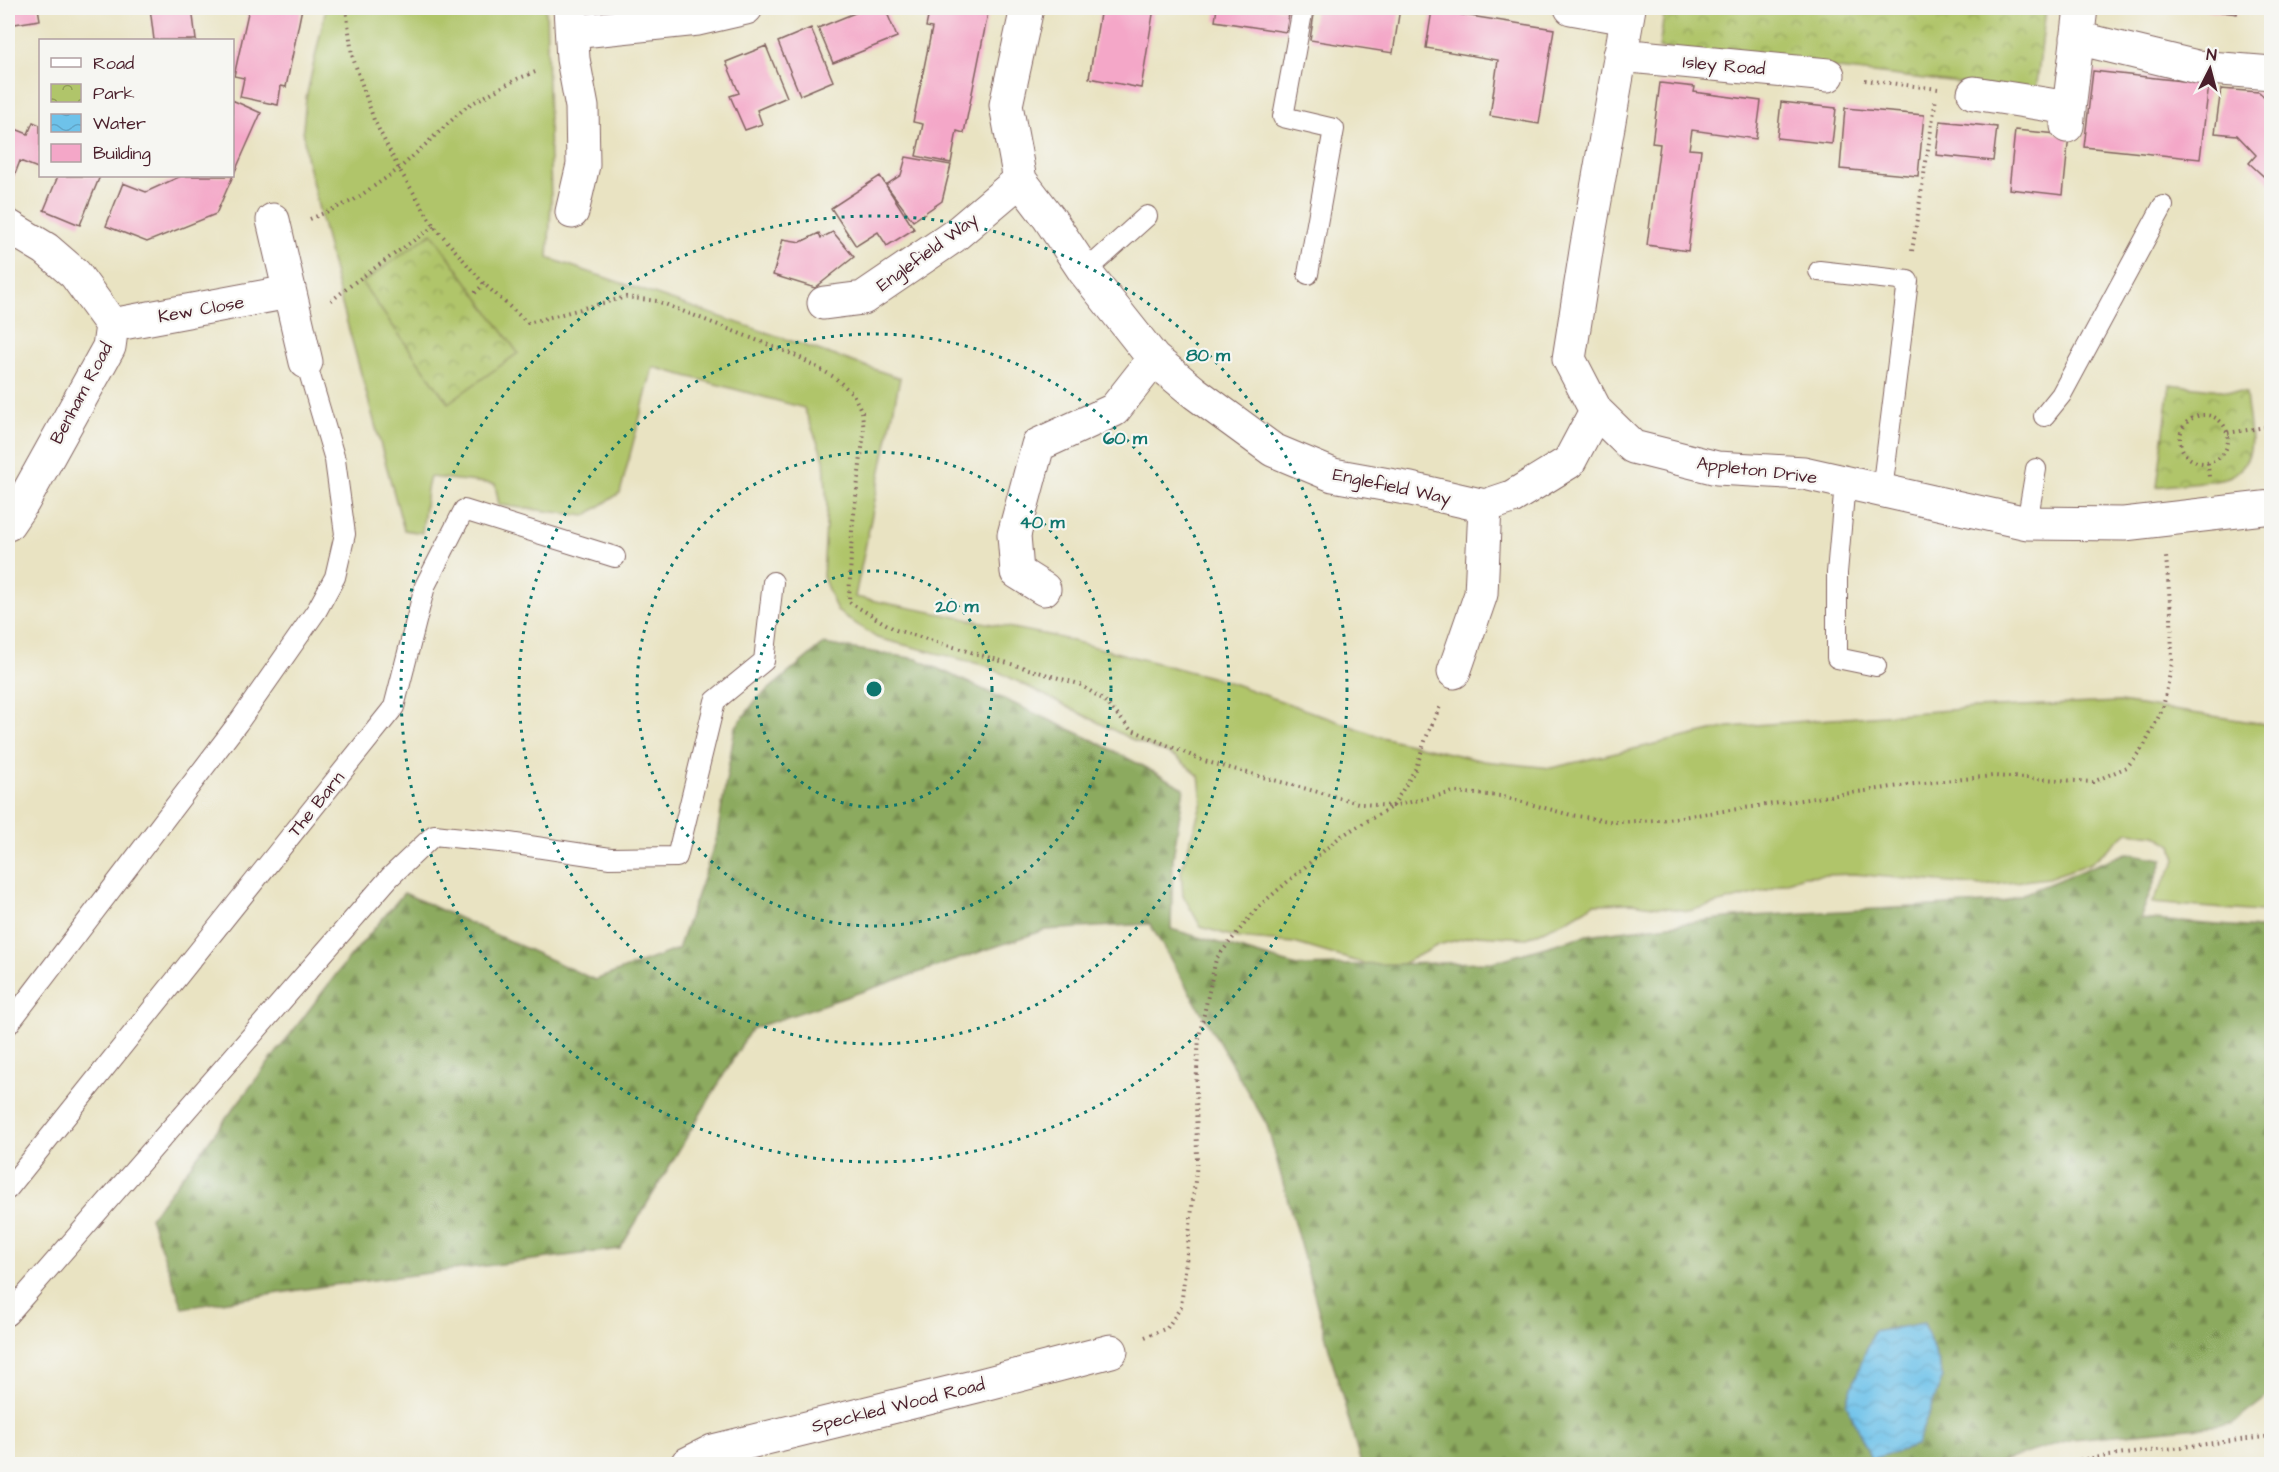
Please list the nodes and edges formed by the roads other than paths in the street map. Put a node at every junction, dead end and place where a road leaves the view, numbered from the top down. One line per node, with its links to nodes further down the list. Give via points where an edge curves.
1 (746, 8): 7 (street, via 698,20)
2 (1027, 8): 12 (street, Englefield Way, via 1006,105)
3 (1303, 8): 20 (lane, via 1283,117 1334,129)
4 (1571, 8): 5 (street)
5 (1628, 13): 8 (street, Appleton Drive)
6 (2079, 23): 9 (street, via 2197,67); 11 (street, via 2068,117)
7 (572, 33): 14 (street, via 582,107 583,165)
8 (1620, 56): 10 (street, Isley Road); 26 (street, Appleton Drive, via 1569,359)
9 (2271, 73)
10 (1828, 75)
11 (1974, 93)
12 (1020, 180): 19 (street, Englefield Way); 22 (street, Englefield Way, via 954,236 863,298)
13 (2163, 206): 27 (lane, via 2061,395)
14 (572, 212)
15 (1147, 216): 19 (lane)
16 (8, 226): 23 (street, Benham Road, via 46,249 75,274)
17 (276, 229): 21 (street)
18 (1819, 271): 30 (lane, via 1908,281)
19 (1085, 272): 24 (street, Englefield Way)
20 (1308, 274)
21 (289, 292): 23 (street, Kew Close); 25 (street)
22 (824, 303)
23 (112, 325): 31 (street, Benham Road, via 109,348)
24 (1154, 359): 32 (street, Englefield Way, via 1273,450 1333,476); 37 (street, via 1114,410 1038,445 1014,535 1017,572)
25 (306, 362): 40 (lane, via 336,471 345,534 335,577 317,610 238,723)
26 (1596, 411): 29 (street, Appleton Drive, via 1633,447 1717,468 1804,473); 32 (street, via 1569,462 1512,497)
27 (2044, 417)
28 (2036, 469): 34 (lane)
29 (1845, 483): 30 (street, Appleton Drive); 38 (lane, via 1837,573 1837,658)
30 (1882, 492): 34 (street, Appleton Drive)
31 (13, 506)
32 (1485, 506): 39 (street, via 1480,594)
33 (2271, 507): 34 (street, Appleton Drive, via 2124,524)
34 (2027, 523)
35 (615, 557): 41 (lane, The Barn, via 464,510 425,586 394,707)
36 (773, 582): 42 (lane, via 764,661 716,700 677,857 610,858 434,835 390,877)
37 (1044, 589)
38 (1876, 666)
39 (1454, 672)
40 (8, 1025)
41 (8, 1188)
42 (8, 1315)
43 (1111, 1351): 44 (street, Speckled Wood Road, via 712,1451)
44 (687, 1464)

